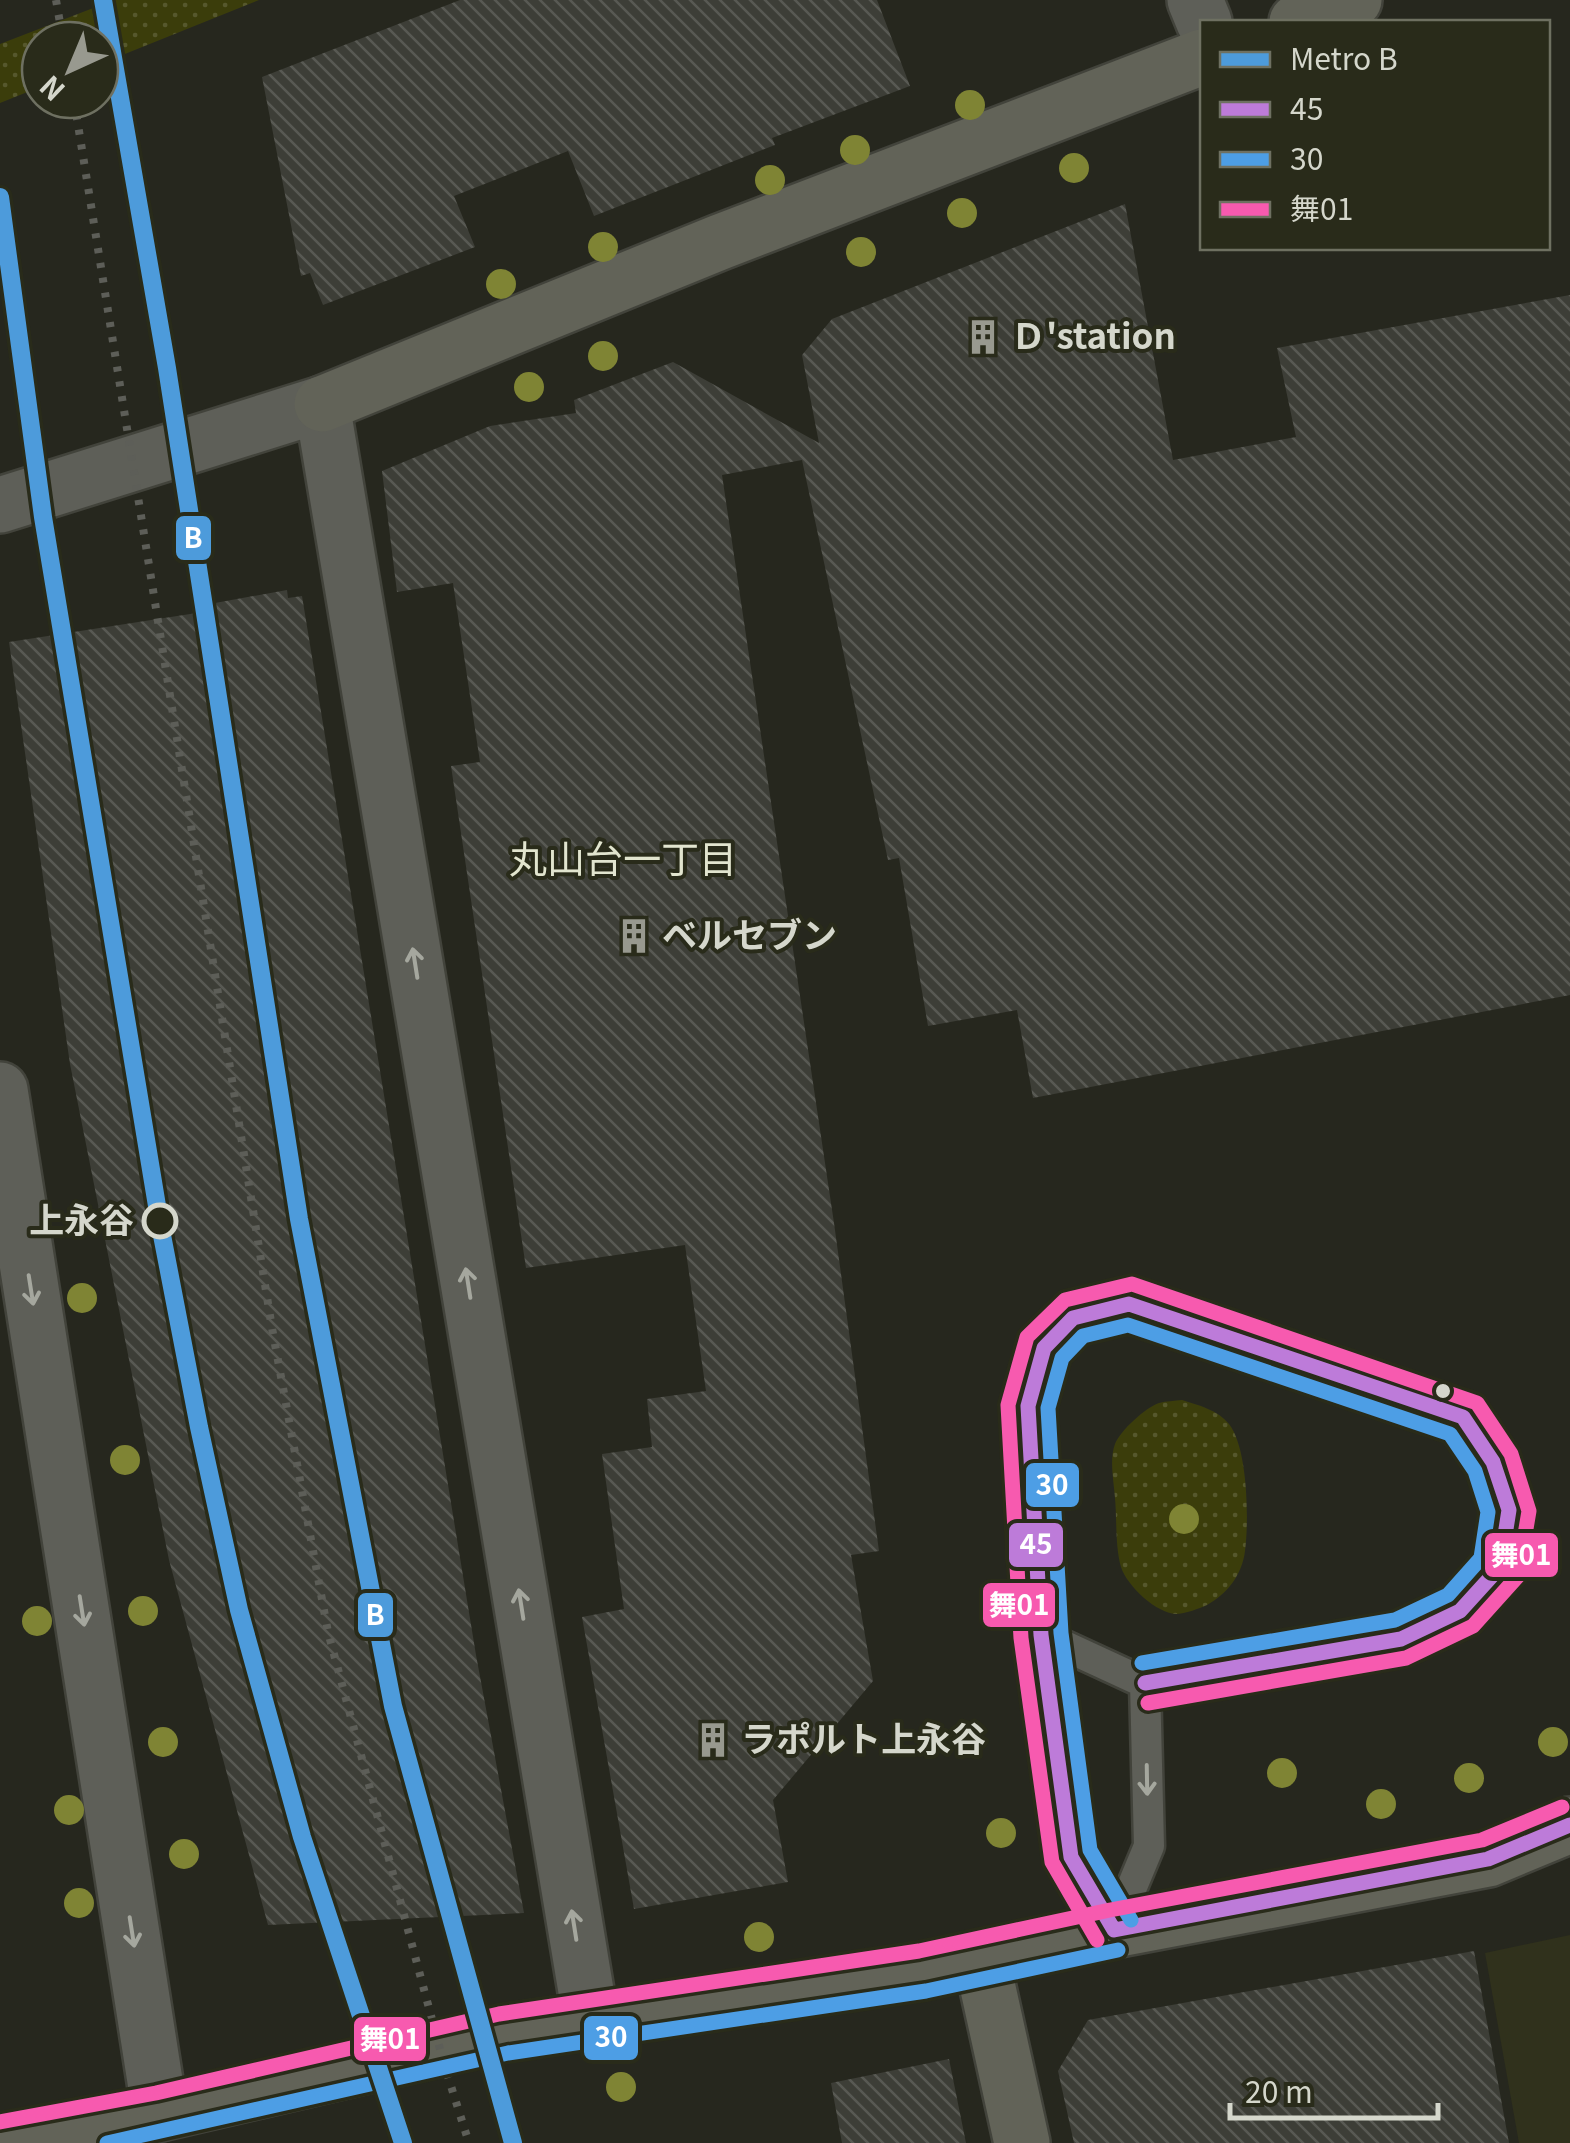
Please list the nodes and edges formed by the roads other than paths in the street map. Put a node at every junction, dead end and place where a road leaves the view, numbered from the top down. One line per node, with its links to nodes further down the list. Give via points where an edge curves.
1 (1354, 0): 2 (street)
2 (1302, 20)
3 (1200, 58): 4 (street)
4 (322, 404): 5 (street); 12 (street, one-way to 4)
5 (0, 505)
6 (0, 1090): 13 (street, one-way to 13)
7 (1041, 1635): 8 (lane); 8 (lane, via 1028,1406 1044,1348 1074,1318 1129,1304 1463,1417 1492,1462 1509,1510 1500,1567 1460,1611 1401,1638); 10 (lane, via 1071,1857)
8 (1145, 1682): 10 (lane, one-way to 10, via 1149,1846)
9 (1570, 1826): 10 (street, via 1488,1859)
10 (1114, 1930): 11 (street)
11 (982, 1961): 12 (street); 15 (street)
12 (590, 2021): 13 (street, via 504,2033)
13 (160, 2113): 14 (street)
14 (0, 2142)
15 (1022, 2143)

